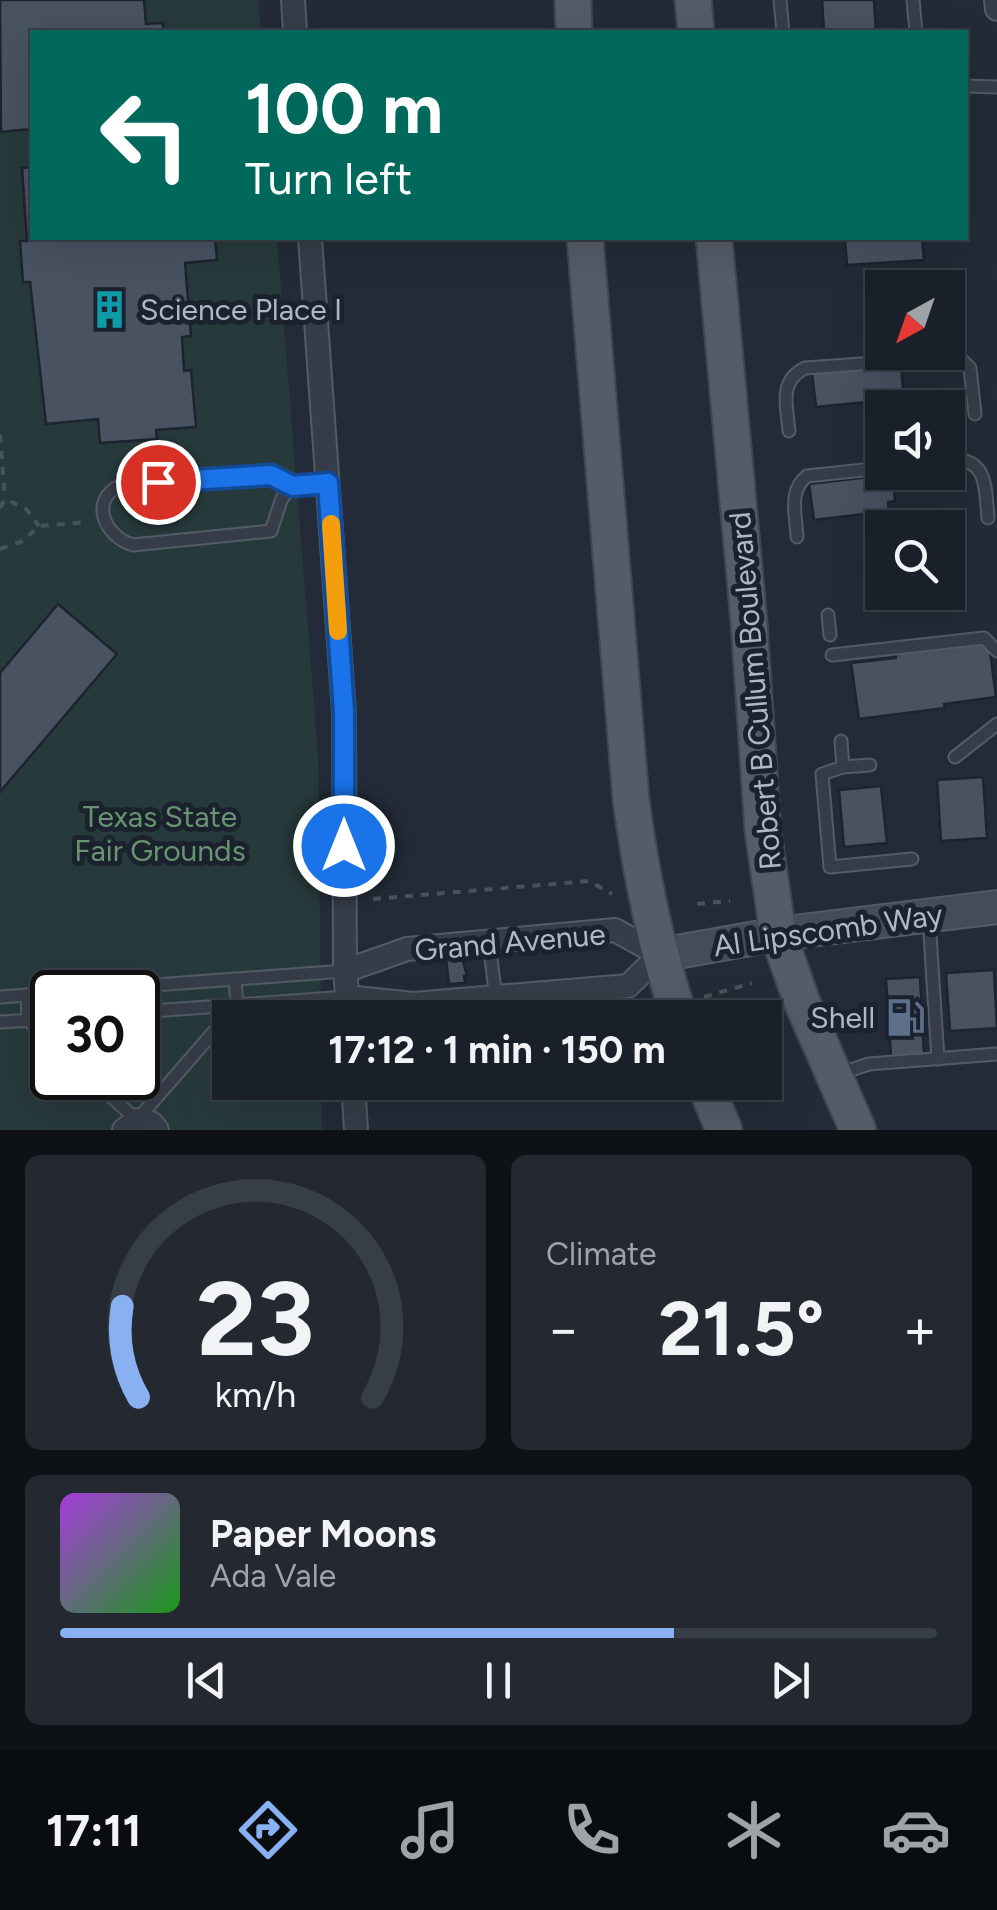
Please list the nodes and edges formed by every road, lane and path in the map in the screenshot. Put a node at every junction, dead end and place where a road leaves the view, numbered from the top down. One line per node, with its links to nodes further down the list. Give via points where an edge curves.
1 (293, 0): 8 (street)
2 (573, 0): 9 (main road)
3 (694, 0): 10 (main road)
4 (780, 0): 11 (lane)
5 (913, 0): 12 (lane)
6 (996, 0): 7 (street)
7 (997, 10)
8 (295, 30)
9 (574, 30)
10 (696, 30)
11 (782, 30)
12 (916, 30)
13 (968, 86): 14 (lane)
14 (997, 87)
15 (310, 240): 23 (street)
16 (586, 240): 51 (main road, via 631,800)
17 (714, 240): 49 (main road, Robert B Cullum Boulevard)
18 (975, 414): 19 (lane, via 970,368 959,357 805,368 785,392)
19 (789, 432)
20 (0, 435): 26 (path)
21 (965, 460): 28 (lane, via 984,481)
22 (865, 470): 31 (lane, via 802,480 794,497)
23 (328, 483): 24 (lane); 52 (street, via 344,712)
24 (293, 486): 29 (lane, via 271,475 121,485 106,498); 29 (lane, via 271,531 133,545 119,541)
25 (0, 491): 26 (path)
26 (5, 500): 27 (path); 30 (path)
27 (0, 508)
28 (988, 518)
29 (104, 520): 30 (path)
30 (39, 526): 32 (path, via 23,542)
31 (798, 537)
32 (0, 549)
33 (828, 615): 34 (lane)
34 (830, 635)
35 (997, 650): 36 (lane, via 984,638)
36 (832, 655)
37 (997, 724): 39 (lane)
38 (840, 741): 41 (lane)
39 (956, 758)
40 (870, 765): 41 (lane)
41 (844, 767): 42 (lane, via 822,774 830,866)
42 (912, 859)
43 (612, 894): 44 (path, via 589,881)
44 (373, 899)
45 (730, 901): 46 (path)
46 (698, 904)
47 (997, 906): 48 (street, Al Lipscomb Way)
48 (928, 916): 49 (street, Al Lipscomb Way); 71 (lane)
49 (778, 934): 51 (street, Al Lipscomb Way); 72 (main road, Robert B Cullum Boulevard)
50 (489, 942): 51 (street, Grand Avenue, via 615,930); 52 (street, Grand Avenue, via 407,950); 59 (lane)
51 (660, 955): 59 (street, Grand Avenue, via 628,986); 63 (main road)
52 (345, 971): 53 (lane, Grand Avenue); 61 (street)
53 (235, 979): 55 (lane, Grand Avenue); 60 (lane)
54 (752, 982): 64 (path)
55 (160, 985)
56 (26, 995): 57 (lane); 58 (lane); 67 (lane)
57 (30, 995)
58 (0, 997)
59 (496, 999): 62 (street, Grand Avenue)
60 (237, 1000)
61 (347, 1000)
62 (479, 1000)
63 (688, 1000)
64 (709, 1000)
65 (212, 1007): 66 (lane, Grand Avenue)
66 (160, 1010)
67 (28, 1020): 68 (lane)
68 (0, 1022)
69 (212, 1036): 76 (lane)
70 (997, 1054): 71 (lane)
71 (938, 1060): 72 (lane, via 869,1064)
72 (834, 1076): 79 (main road, Robert B Cullum Boulevard)
73 (112, 1100): 76 (lane)
74 (354, 1100): 77 (street)
75 (712, 1100): 78 (main road)
76 (139, 1127)
77 (356, 1130)
78 (724, 1130)
79 (858, 1130)

